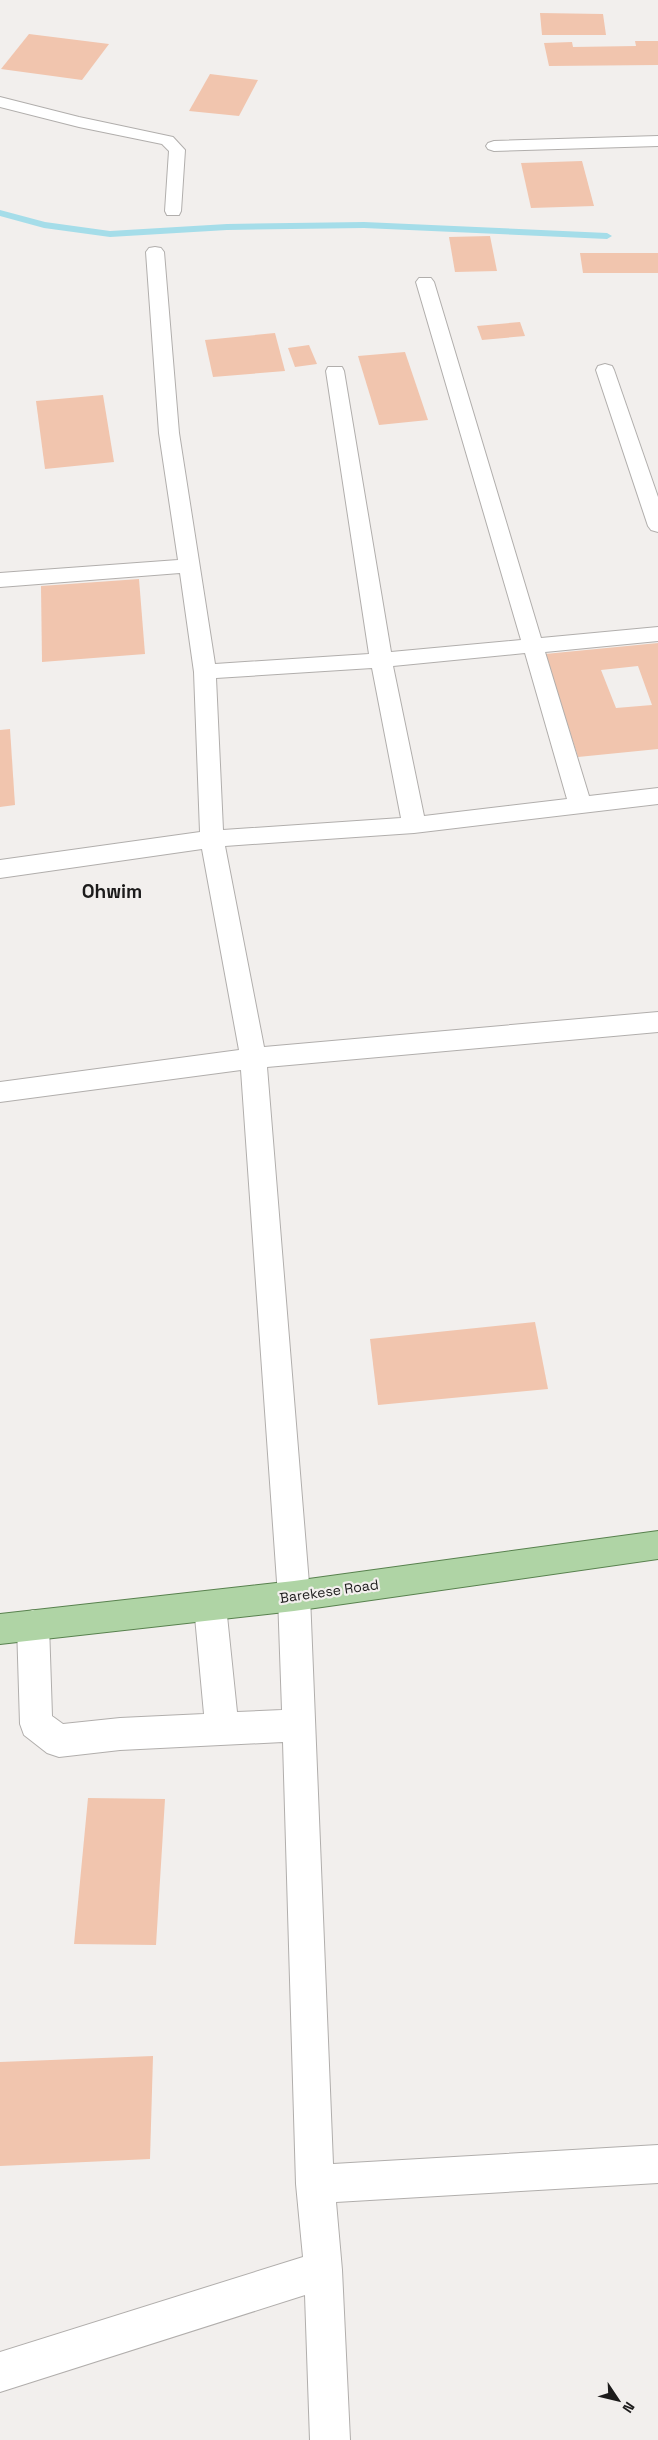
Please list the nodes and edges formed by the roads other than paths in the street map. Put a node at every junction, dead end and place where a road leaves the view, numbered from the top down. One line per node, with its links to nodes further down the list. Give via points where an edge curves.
1 (0, 102): 4 (street, via 167,140 178,150)
2 (658, 141): 3 (street)
3 (494, 146)
4 (173, 211)
5 (155, 252): 10 (street, via 169,433)
6 (425, 282): 13 (street)
7 (605, 370): 9 (street)
8 (335, 371): 14 (street)
9 (658, 523)
10 (190, 566): 11 (street); 15 (street)
11 (0, 580)
12 (658, 634): 13 (street)
13 (532, 644): 14 (street); 17 (street)
14 (381, 660): 15 (street); 18 (street)
15 (205, 672): 19 (street)
16 (658, 796): 17 (street)
17 (580, 804): 18 (street)
18 (414, 825): 19 (street)
19 (212, 839): 20 (street); 22 (street)
20 (0, 869)
21 (658, 1022): 22 (street)
22 (253, 1058): 23 (street); 25 (street)
23 (0, 1092)
24 (658, 1545): 25 (main road, Barekese Road)
25 (294, 1596): 26 (main road, Barekese Road); 29 (street)
26 (210, 1606): 27 (main road, Barekese Road); 30 (street)
27 (33, 1625): 28 (main road, Barekese Road); 30 (street, via 36,1724 59,1742 120,1734)
28 (0, 1629)
29 (300, 1726): 30 (street); 32 (street)
30 (221, 1729)
31 (658, 2164): 32 (street)
32 (316, 2184): 33 (street)
33 (323, 2270): 34 (street); 35 (street)
34 (0, 2372)
35 (330, 2440)

